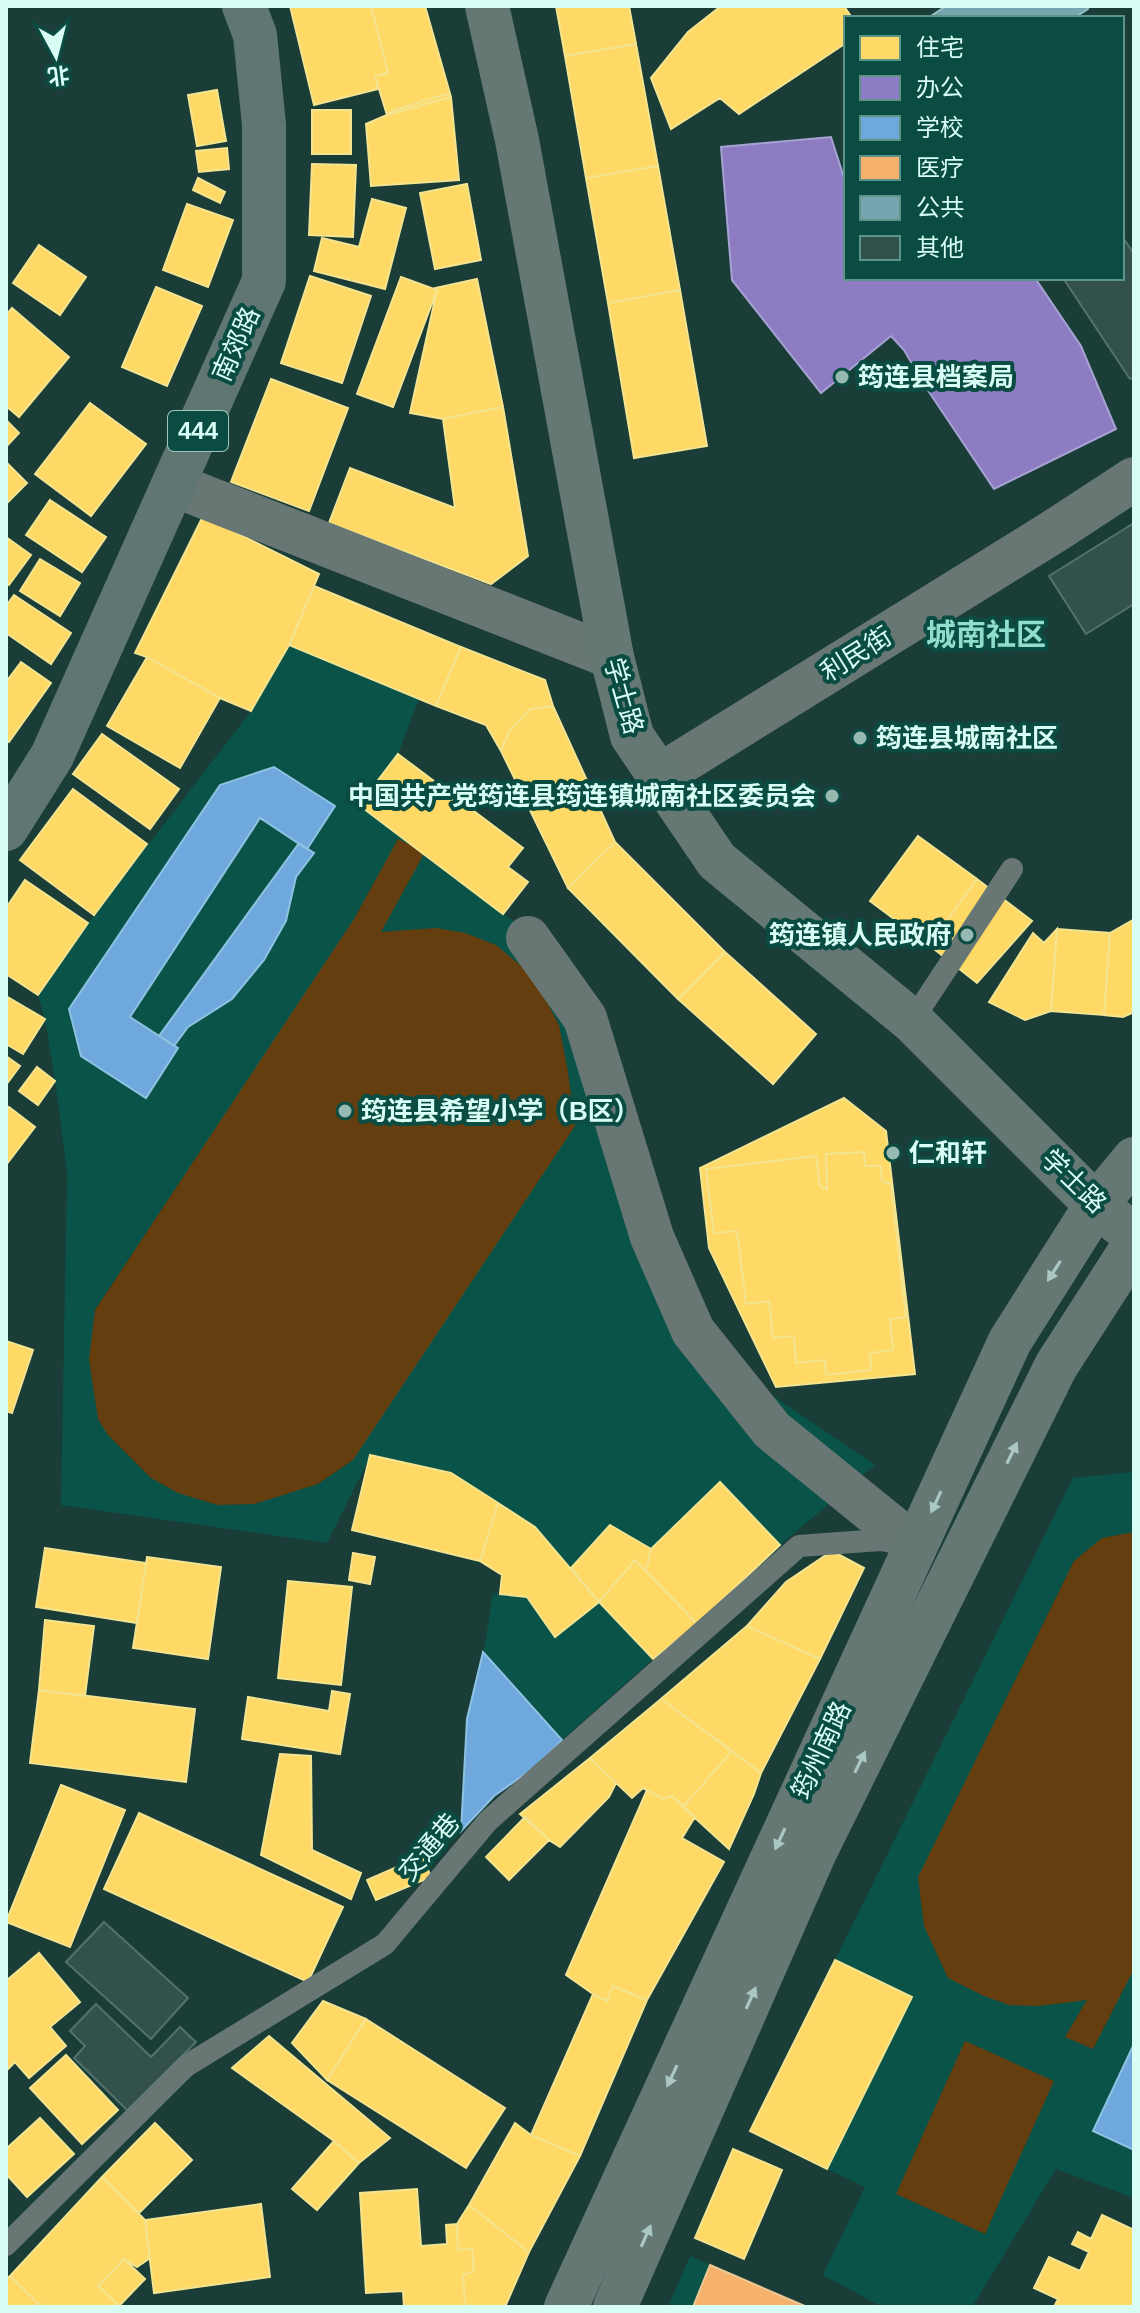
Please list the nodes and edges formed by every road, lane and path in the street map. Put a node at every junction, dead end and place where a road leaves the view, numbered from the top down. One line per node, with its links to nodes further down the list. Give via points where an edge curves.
1 (244, 6): 4 (main road, 南郊路 / 444, via 255,35 264,125 264,281)
2 (487, 6): 5 (main road, 学士路, via 517,140)
3 (1134, 479): 6 (street, 利民街)
4 (174, 485): 5 (street); 7 (main road, 南郊路 / 444, via 52,756)
5 (612, 657): 6 (main road, 学士路, via 632,736)
6 (659, 776): 10 (main road, 学士路, via 717,861)
7 (6, 829)
8 (1012, 869): 10 (lane)
9 (528, 938): 15 (street, via 585,1018 652,1237 693,1331 772,1430)
10 (912, 1021): 12 (main road, 学士路)
11 (1134, 1159): 12 (main road, 筠州南路)
12 (1096, 1205): 13 (main road, 学士路); 15 (main road, 筠州南路, one-way to 15, via 1010,1341)
13 (1134, 1235)
14 (1134, 1245): 18 (main road, 筠州南路, one-way to 14, via 815,1852 1056,1366)
15 (915, 1546): 16 (lane, 交通巷, via 880,1540 799,1546 488,1821 385,1944 186,2066); 17 (main road, 筠州南路, one-way to 17)
16 (6, 2245)
17 (566, 2307)
18 (615, 2307)

